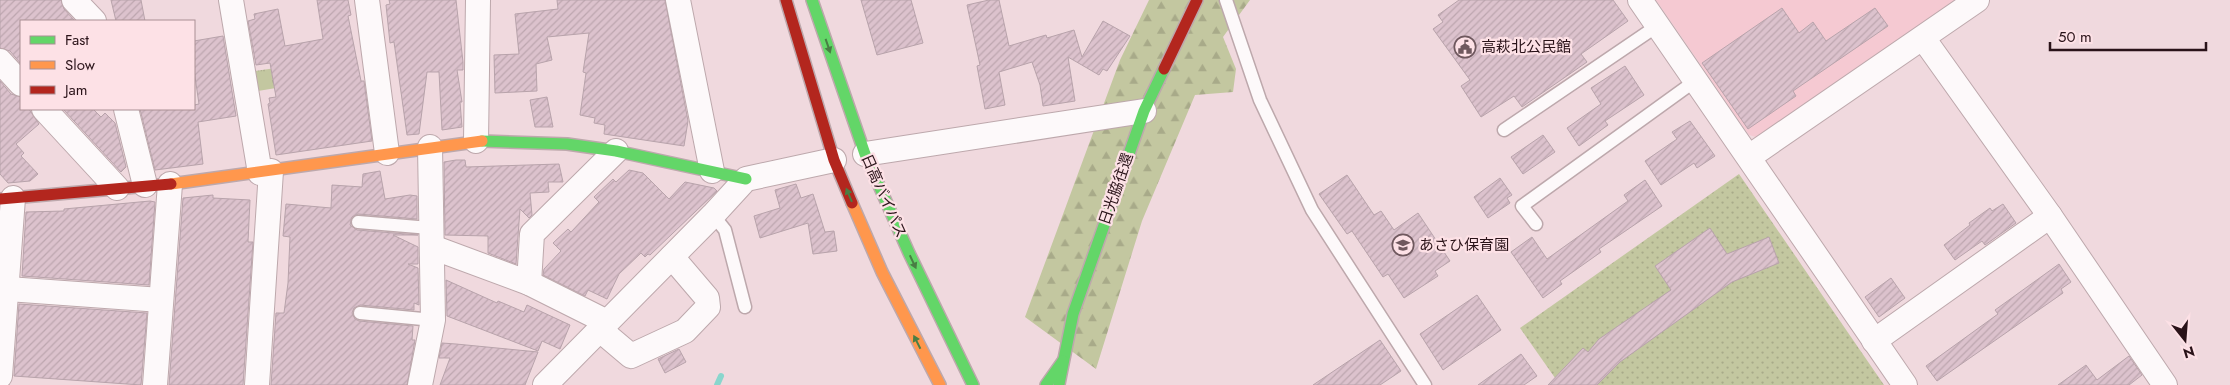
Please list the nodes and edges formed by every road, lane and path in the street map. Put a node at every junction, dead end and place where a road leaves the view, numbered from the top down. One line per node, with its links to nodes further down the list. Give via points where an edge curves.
1 (74, 0): 13 (street)
2 (99, 0): 14 (street)
3 (231, 0): 32 (street)
4 (367, 0): 27 (street)
5 (478, 0): 24 (street)
6 (678, 0): 31 (street)
7 (786, 0): 30 (main road, 日高バイパス)
8 (812, 0): 28 (main road, 日高バイパス, one-way to 28)
9 (1196, 0): 22 (main road, 日光脇往還)
10 (1226, 0): 64 (lane, via 1260,100 1312,210)
11 (1640, 0): 15 (street)
12 (1977, 0): 16 (street)
13 (93, 20)
14 (104, 20)
15 (1657, 26): 18 (street); 23 (lane)
16 (1923, 38): 29 (street); 39 (street)
17 (0, 61): 19 (street)
18 (1696, 81): 29 (street); 41 (lane, via 1522,206)
19 (20, 83)
20 (45, 110): 36 (street)
21 (126, 110): 35 (street)
22 (1144, 111): 28 (street); 53 (main road, 日光脇往還, via 1073,314)
23 (1504, 130)
24 (476, 142): 25 (main road); 26 (main road, via 567,144)
25 (430, 147): 27 (main road); 42 (street)
26 (616, 151): 31 (main road); 44 (street, via 532,234)
27 (387, 153): 32 (main road)
28 (865, 154): 52 (main road, 日高バイパス, one-way to 52)
29 (1749, 157): 51 (street)
30 (834, 160): 33 (street); 60 (main road, 日高バイパス, one-way to 30, via 882,272)
31 (712, 171): 33 (main road)
32 (266, 172): 34 (main road); 57 (street)
33 (746, 178): 38 (street)
34 (170, 184): 35 (main road); 46 (street)
35 (145, 185): 36 (main road)
36 (117, 188): 37 (main road)
37 (4, 197): 45 (street)
38 (713, 215): 43 (street); 47 (lane, via 725,230)
39 (2050, 216): 51 (street); 66 (street)
40 (358, 222): 42 (lane)
41 (1536, 224)
42 (431, 238): 44 (street); 49 (street)
43 (672, 257): 50 (street); 50 (street, via 707,298 708,308 685,331 631,356)
44 (529, 283): 50 (street)
45 (8, 289): 46 (street); 54 (street)
46 (161, 300): 56 (street)
47 (745, 307)
48 (360, 313): 49 (lane)
49 (433, 320): 58 (street)
50 (603, 326): 59 (street)
51 (1874, 341): 65 (street)
52 (957, 355): 55 (main road); 61 (main road, 日高バイパス)
53 (1063, 361): 62 (main road); 63 (main road, 日光脇往還)
54 (0, 376)
55 (985, 381)
56 (154, 385)
57 (257, 385)
58 (420, 385)
59 (545, 385)
60 (940, 385)
61 (972, 385)
62 (1046, 385)
63 (1059, 385)
64 (1425, 385)
65 (1905, 385)
66 (2165, 385)

